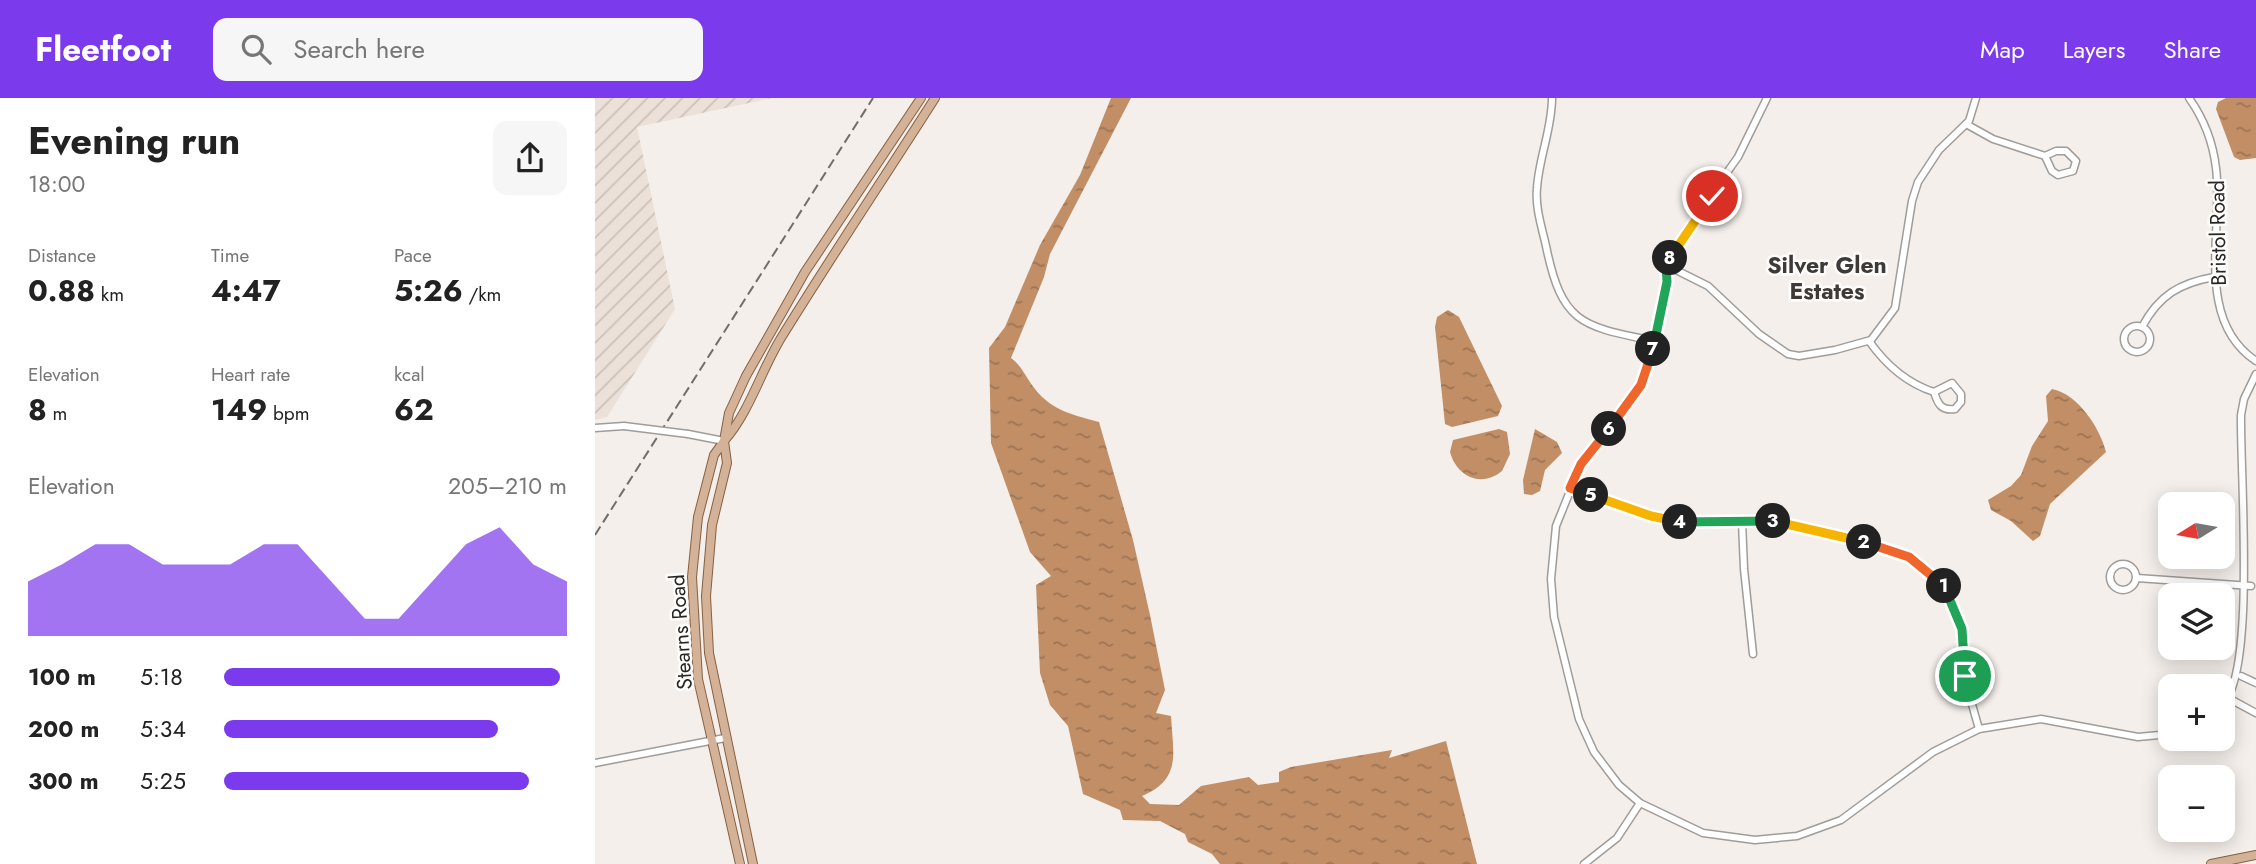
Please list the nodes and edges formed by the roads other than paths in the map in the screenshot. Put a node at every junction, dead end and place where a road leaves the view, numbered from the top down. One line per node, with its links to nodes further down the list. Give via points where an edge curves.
1 (921, 98): 18 (main road, Stearns Road, via 805,272 746,376 729,413)
2 (935, 98): 18 (main road, Stearns Road, via 800,307 736,427)
3 (1552, 98): 12 (street, via 1537,190 1553,281 1573,314 1589,325)
4 (1767, 98): 9 (street, via 1738,157)
5 (1976, 98): 7 (street)
6 (2189, 98): 10 (street, Bristol Road, via 2203,122 2216,169)
7 (1966, 124): 8 (street, via 1993,139); 13 (street, via 1939,150 1918,182 1895,308)
8 (2045, 156): 8 (street, via 2066,151 2076,161 2073,171 2058,175)
9 (1666, 265): 12 (street, via 1667,282); 13 (street, via 1708,286 1759,334 1788,354 1799,356)
10 (2214, 277): 11 (street, via 2172,290 2158,300); 14 (street, Bristol Road, via 2226,320 2238,343)
11 (2142, 327): 11 (street, via 2148,333 2147,346 2132,351 2125,345 2125,333 2134,326)
12 (1654, 341): 19 (street, via 1651,363 1632,401 1581,464)
13 (1869, 341): 16 (street, via 1894,371)
14 (2256, 361)
15 (2256, 374): 22 (street, via 2241,415)
16 (1934, 393): 16 (street, via 1952,383 1961,402 1946,410)
17 (595, 428): 18 (street, bridge, via 624,426)
18 (724, 441): 31 (main road, Stearns Road, via 727,463 712,525 706,596 709,653); 32 (main road, Stearns Road, via 714,455 698,517 692,577 698,678)
19 (1570, 488): 20 (street, via 1683,523); 34 (street, via 1556,526 1551,579 1554,617 1579,719 1594,752 1619,785)
20 (1742, 522): 23 (street); 29 (street, via 1786,522 1810,528 1892,550 1930,572 1944,586 1958,615 1966,687)
21 (2137, 578): 21 (street, via 2125,590 2116,588 2110,577 2113,568 2124,563 2135,569); 22 (street)
22 (2251, 586): 24 (street)
23 (1753, 654)
24 (2241, 676): 25 (street); 26 (street)
25 (2256, 683)
26 (2235, 690)
27 (2235, 701): 28 (street)
28 (2256, 713)
29 (1979, 729): 30 (street, via 2041,719 2138,737); 34 (street, via 1940,747 1841,820 1794,836 1755,841 1703,833)
30 (2158, 735)
31 (725, 738): 32 (street); 37 (main road, Stearns Road)
32 (713, 740): 33 (street); 36 (main road, Stearns Road)
33 (595, 763)
34 (1640, 803): 38 (street, via 1617,838)
35 (2256, 855): 39 (main road)
36 (740, 864)
37 (753, 864)
38 (1584, 864)
39 (2211, 864)

